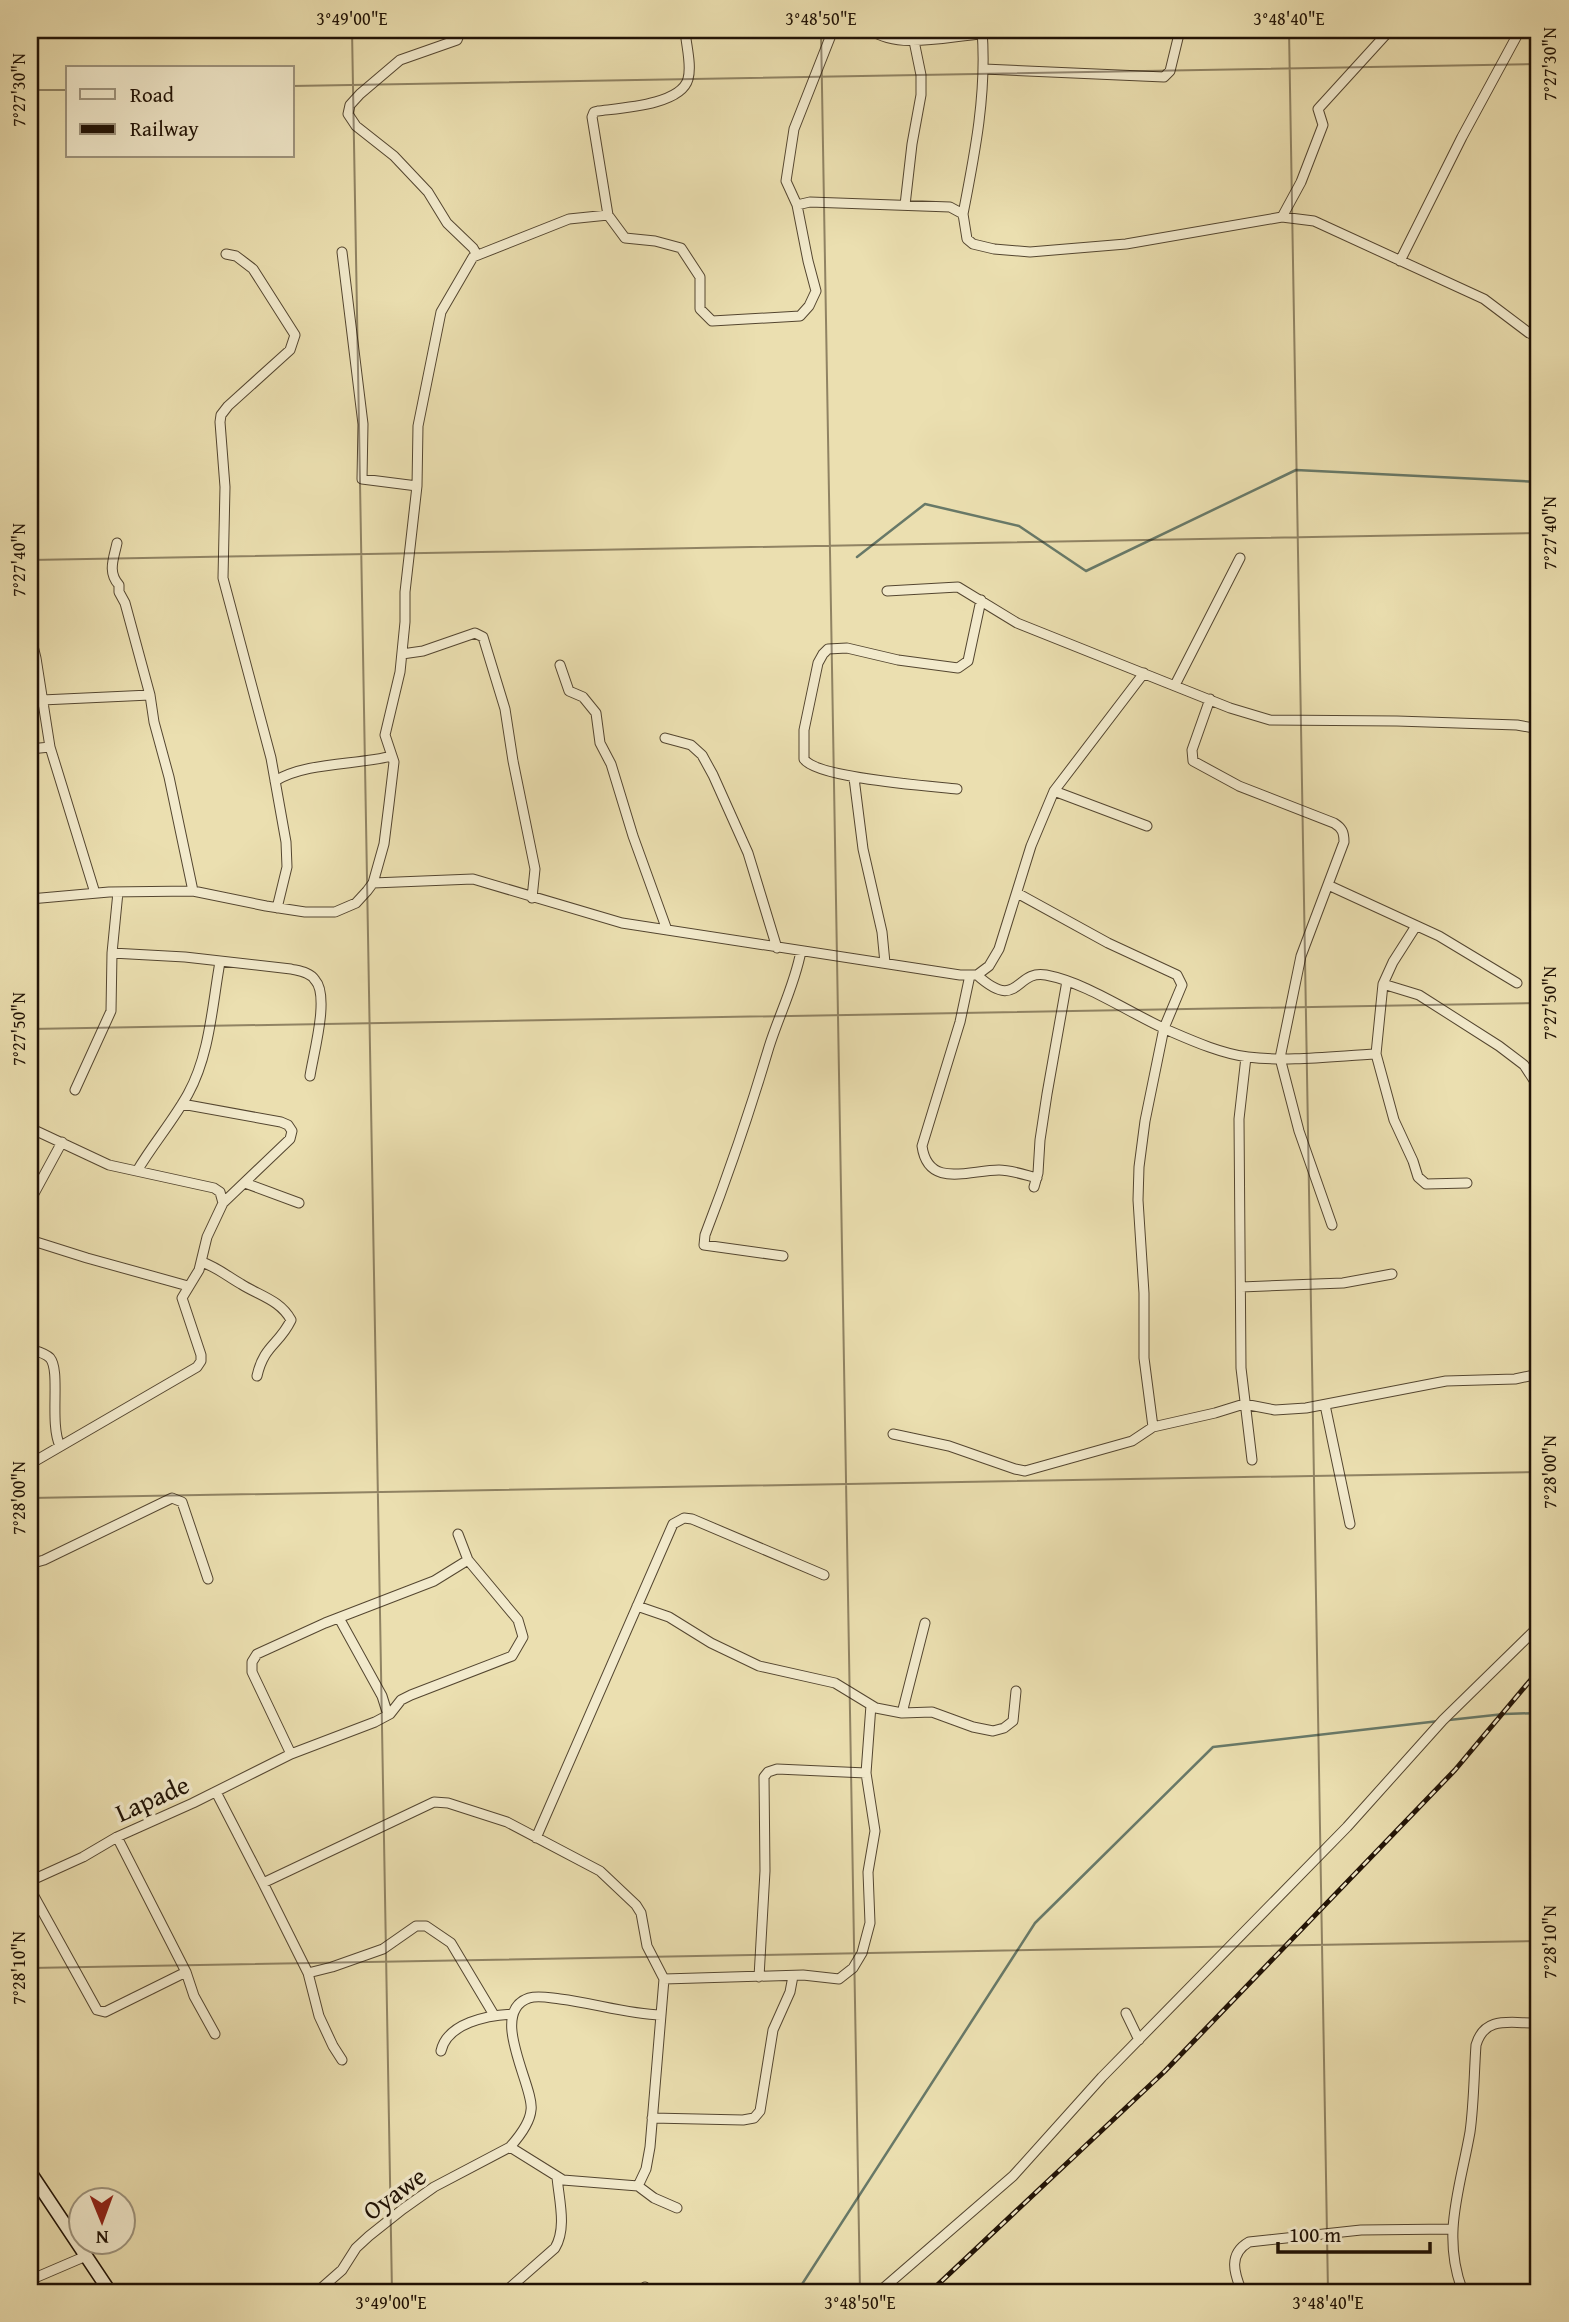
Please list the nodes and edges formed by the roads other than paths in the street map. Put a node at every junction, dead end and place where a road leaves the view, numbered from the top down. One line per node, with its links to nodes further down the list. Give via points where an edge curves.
1 (461, 30): 18 (street, via 457,40 400,60 360,94 348,114 428,192 447,223)
2 (685, 30): 14 (street, via 689,76 679,91 652,103 594,112)
3 (833, 30): 11 (street, via 794,129 786,181)
4 (871, 30): 9 (street, via 883,38)
5 (1180, 30): 10 (street, via 1170,71 1164,77)
6 (1390, 30): 15 (street, via 1318,109 1323,125)
7 (1520, 30): 19 (street)
8 (982, 32): 9 (street); 10 (street)
9 (914, 41): 12 (street, via 922,96)
10 (984, 69): 13 (street)
11 (797, 205): 12 (street); 14 (street, via 817,291 800,316 754,319 712,321 700,309 699,277 681,248 625,238)
12 (905, 205): 13 (street, via 950,207)
13 (963, 214): 15 (street, via 967,239 973,244 1030,252 1126,244)
14 (608, 215): 18 (street, via 569,219)
15 (1282, 218): 19 (street, via 1314,221)
16 (342, 252): 21 (street, via 363,424 362,479)
17 (226, 254): 40 (street, via 253,268 295,335 290,350 228,406 220,422 225,487 223,578)
18 (477, 255): 21 (street, via 441,312 418,426)
19 (1401, 261): 20 (street, via 1484,299)
20 (1539, 337)
21 (417, 486): 27 (street)
22 (117, 542): 31 (street, via 111,569 128,611)
23 (1240, 558): 30 (street)
24 (887, 591): 25 (street, via 958,587)
25 (981, 600): 29 (street, via 1017,623); 39 (street, via 968,661 958,668 847,648 828,649 823,654 804,730 804,759 810,766)
26 (30, 634): 32 (street)
27 (401, 654): 38 (street, via 385,735); 50 (street, via 475,633 483,637 505,709 535,869)
28 (560, 666): 54 (street, via 569,691 583,697 596,713 600,743)
29 (1144, 673): 30 (street); 42 (street)
30 (1175, 685): 33 (street)
31 (150, 695): 32 (street); 46 (street)
32 (43, 699): 36 (street)
33 (1210, 699): 34 (street, via 1285,722 1397,721); 45 (street, via 1192,750 1193,761 1239,786 1340,827 1344,842)
34 (1539, 729)
35 (665, 738): 55 (street, via 691,745 713,775 751,862)
36 (50, 747): 37 (street); 48 (street)
37 (30, 749)
38 (392, 756): 40 (street, via 310,769); 44 (street, via 384,844)
39 (854, 778): 41 (street); 59 (street)
40 (275, 781): 52 (street, via 287,858)
41 (957, 789)
42 (1054, 791): 43 (street); 49 (street)
43 (1147, 826)
44 (373, 883): 50 (street, via 466,878); 52 (street, via 356,903 335,912)
45 (1328, 885): 53 (street); 67 (street, via 1301,956)
46 (193, 891): 47 (street); 52 (street)
47 (118, 892): 48 (street); 57 (street)
48 (95, 893): 51 (street)
49 (1017, 893): 60 (street, via 999,949 989,966); 64 (street, via 1178,975 1182,985)
50 (532, 898): 54 (street, via 600,918)
51 (30, 899)
52 (277, 908)
53 (1416, 926): 62 (street); 63 (street)
54 (667, 930): 55 (street)
55 (778, 948): 56 (street)
56 (801, 951): 59 (street); 82 (street, via 704,1245)
57 (112, 953): 58 (street); 70 (street, via 111,1011)
58 (220, 962): 68 (street, via 290,969 315,979 322,993); 71 (street, via 205,1049)
59 (885, 963): 60 (street)
60 (973, 975): 61 (street, via 1003,991 1040,974); 61 (street, via 922,1146 924,1160 938,1173 1004,1170 1036,1183)
61 (1067, 981): 64 (street)
62 (1517, 983)
63 (1383, 984): 65 (street); 69 (street, via 1419,996 1499,1046 1524,1065)
64 (1164, 1028): 66 (street); 92 (street, via 1145,1121 1138,1200 1144,1359)
65 (1376, 1054): 67 (street); 76 (street, via 1394,1120 1421,1181)
66 (1246, 1057): 67 (street); 86 (street, via 1239,1119)
67 (1280, 1058): 80 (street)
68 (310, 1076)
69 (1539, 1088)
70 (75, 1090)
71 (182, 1104): 74 (street); 75 (street, via 290,1127 290,1139)
72 (30, 1128): 73 (street)
73 (62, 1142): 74 (street, via 109,1165); 77 (street)
74 (136, 1171): 78 (street, via 214,1188)
75 (245, 1183): 78 (street); 79 (street)
76 (1467, 1183)
77 (30, 1201)
78 (223, 1203): 83 (street, via 207,1237)
79 (299, 1203)
80 (1332, 1225)
81 (30, 1240): 85 (street)
82 (783, 1256)
83 (202, 1262): 85 (street); 89 (street, via 284,1307 291,1320 261,1359)
84 (1392, 1274): 86 (street, via 1343,1283)
85 (188, 1286): 94 (street, via 182,1302 201,1355 197,1367)
86 (1241, 1287): 90 (street)
87 (30, 1349): 94 (street, via 46,1355 53,1364 54,1422)
88 (1539, 1374): 91 (street, via 1446,1381)
89 (257, 1376)
90 (1244, 1404): 91 (street, via 1275,1410); 92 (street); 95 (street)
91 (1325, 1405): 97 (street)
92 (1153, 1427): 93 (street, via 1132,1441 1026,1471)
93 (893, 1434)
94 (60, 1446): 96 (street)
95 (1252, 1460)
96 (30, 1464)
97 (1350, 1524)
98 (458, 1534): 99 (street)
99 (468, 1560): 104 (street, via 434,1581); 110 (street, Lapade, via 518,1620 523,1637 518,1650 496,1664 401,1700)
100 (30, 1564): 102 (street, via 172,1498 182,1502)
101 (824, 1575): 103 (street, via 684,1518 673,1524)
102 (208, 1579)
103 (637, 1606): 108 (street, via 669,1617 759,1667 835,1683); 115 (street)
104 (339, 1618): 110 (street, via 374,1679); 111 (street, via 257,1654 252,1662 251,1672)
105 (925, 1623): 109 (street)
106 (1539, 1626): 130 (street, via 1443,1720 1347,1826)
107 (1016, 1691): 109 (street, via 1013,1721 993,1731 932,1712)
108 (871, 1704): 109 (street); 112 (street)
109 (902, 1713)
110 (388, 1715): 111 (street, Lapade)
111 (291, 1754): 113 (street, Lapade)
112 (866, 1773): 121 (street, via 875,1831 868,1872 866,1942 845,1976); 122 (street, via 777,1769 765,1777)
113 (216, 1792): 114 (street, Lapade); 117 (street)
114 (117, 1837): 116 (street, Lapade); 119 (street)
115 (536, 1838): 117 (street, via 507,1822 434,1802); 123 (street, via 600,1871 636,1905 647,1946)
116 (30, 1881)
117 (263, 1883): 120 (street)
118 (30, 1889): 119 (street, via 97,2010 105,2012)
119 (186, 1972): 129 (street)
120 (307, 1973): 126 (street, via 383,1949 416,1926 426,1926 451,1943); 132 (street, via 318,2016)
121 (793, 1976): 122 (street); 133 (street, via 773,2030 760,2111 754,2118)
122 (759, 1977): 123 (street)
123 (664, 1979): 127 (street)
124 (1126, 2013): 130 (street)
125 (513, 2014): 126 (street); 127 (street, via 522,2002 540,1997); 134 (street, via 516,2060 532,2109)
126 (494, 2015): 131 (street, via 476,2019 449,2036)
127 (661, 2015): 133 (street)
128 (1539, 2023): 140 (street, via 1492,2024 1479,2034 1471,2128)
129 (215, 2034)
130 (1139, 2039): 146 (street, via 1013,2176)
131 (441, 2051)
132 (342, 2060)
133 (652, 2118): 137 (street, via 646,2169)
134 (510, 2147): 136 (street); 144 (street, Oyawe, via 403,2209 356,2248 342,2270)
135 (30, 2172): 139 (main road)
136 (557, 2177): 137 (street); 145 (street, via 560,2239)
137 (638, 2186): 138 (street)
138 (677, 2208)
139 (66, 2226)
140 (1452, 2228): 147 (street, via 1361,2230 1249,2242 1234,2261); 148 (street, via 1453,2260)
141 (86, 2256): 142 (street); 143 (main road)
142 (30, 2280)
143 (110, 2292)
144 (317, 2292)
145 (505, 2292)
146 (880, 2292)
147 (1242, 2292)
148 (1463, 2292)

